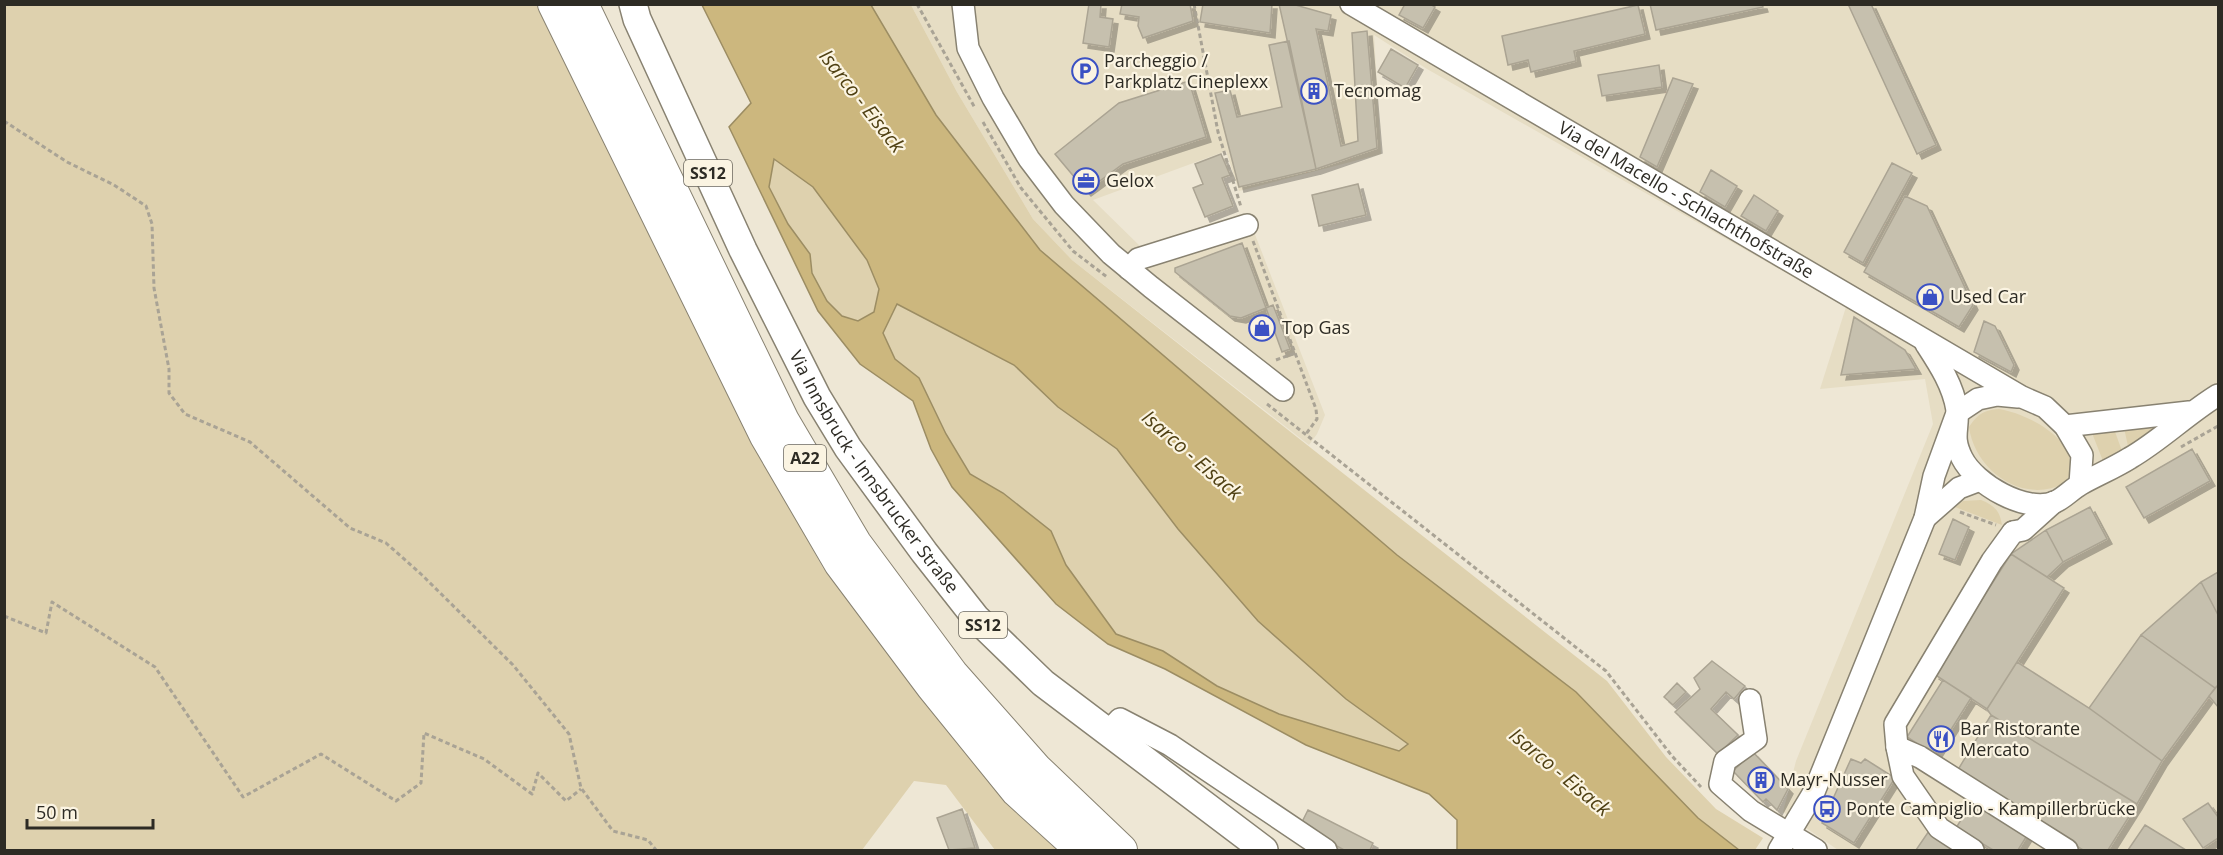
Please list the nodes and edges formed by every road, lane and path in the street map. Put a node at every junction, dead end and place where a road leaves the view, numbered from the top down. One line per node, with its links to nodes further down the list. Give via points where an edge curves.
1 (554, 4): 35 (highway, A22, via 766,436 840,563 1010,782)
2 (582, 4): 36 (highway, A22, via 783,421 855,543 952,674 1036,769)
3 (917, 4): 7 (path)
4 (963, 4): 11 (street, via 968,48 1018,142 1064,205)
5 (1365, 7): 13 (street, Via del Macello - Schlachthofstraße)
6 (632, 9): 29 (main road, Via Innsbruck - Innsbrucker Straße / SS12, via 780,327 848,448 976,618 1043,683)
7 (976, 110)
8 (982, 120): 12 (path, via 1022,188 1073,251)
9 (4, 121): 31 (path, via 146,206 152,224 154,288 169,369 169,393 185,414 250,442 350,528 386,543 422,575 513,665 569,734)
10 (1247, 225): 11 (street, via 1138,259)
11 (1129, 269): 14 (street)
12 (1111, 280)
13 (1923, 339): 17 (street, Via del Macello - Schlachthofstraße); 19 (street, via 1942,368)
14 (1283, 390)
15 (2218, 395): 18 (street)
16 (1259, 397): 32 (path, via 1606,671)
17 (2022, 398): 19 (street, Via del Macello - Schlachthofstraße, via 1997,395 1978,399); 20 (street, Via del Macello - Schlachthofstraße, via 2045,407)
18 (2190, 412): 20 (street); 22 (street, via 2131,458)
19 (1957, 413): 21 (street, via 1954,436 1963,460); 25 (street, via 1934,476)
20 (2065, 426): 22 (street, Via del Macello - Schlachthofstraße, via 2082,455)
21 (1980, 480): 23 (street); 25 (street, via 1959,488)
22 (2080, 484): 24 (street)
23 (2006, 496): 24 (street, via 2031,504); 26 (street)
24 (2054, 502): 26 (street, via 2022,530)
25 (1925, 519): 33 (street, via 1814,792)
26 (2013, 532): 30 (street, via 1895,724)
27 (4, 616): 31 (path, via 46,633 52,602 155,668 243,796 321,754 396,801 421,783 424,733 484,759 532,794 538,773 566,801)
28 (1750, 700): 33 (street, via 1756,739 1725,761 1720,784)
29 (1107, 733): 37 (main road, Via Innsbruck - Innsbrucker Straße / SS12); 38 (street, via 1119,719 1170,745)
30 (1896, 747): 40 (street, via 1903,776 1939,828); 41 (street, via 1920,757)
31 (581, 788): 34 (path, via 613,831 648,840)
32 (1703, 789)
33 (1784, 843): 39 (street)
34 (656, 850)
35 (1082, 850)
36 (1121, 850)
37 (1264, 850)
38 (1326, 850)
39 (1816, 850)
40 (1973, 850)
41 (2067, 850)

